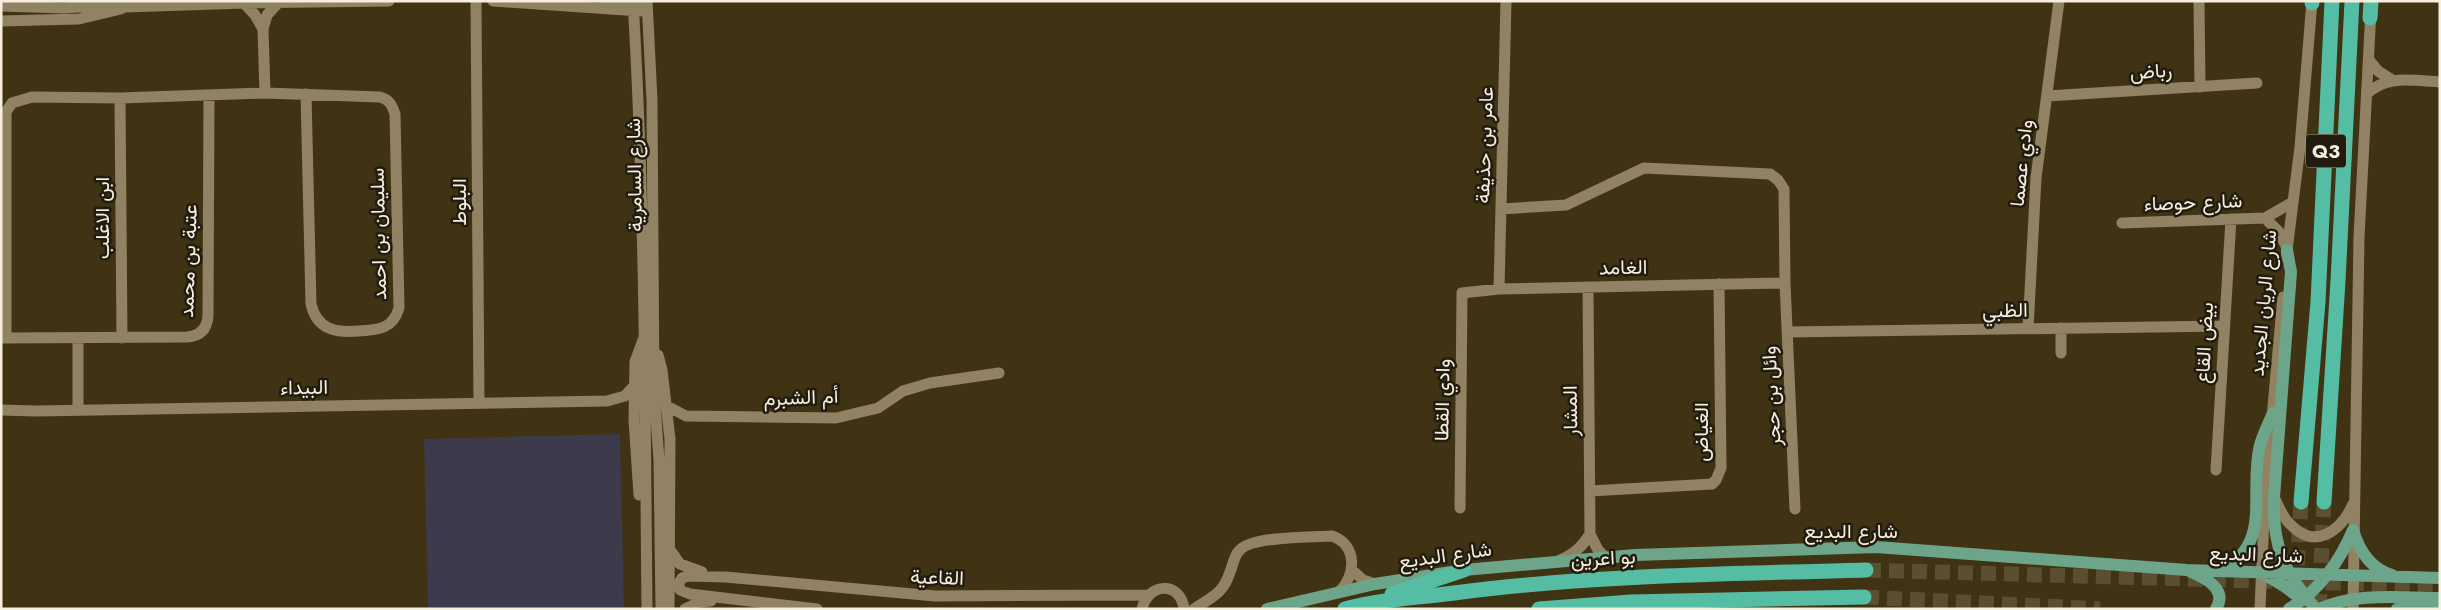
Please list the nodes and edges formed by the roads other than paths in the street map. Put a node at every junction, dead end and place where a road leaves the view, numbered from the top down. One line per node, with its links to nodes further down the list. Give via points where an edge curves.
1 (389, 1): 14 (street)
2 (476, 1): 61 (street, البلوط)
3 (493, 1): 15 (street)
4 (1506, 1): 36 (street, عامر بن حذيفة)
5 (2059, 1): 33 (street, وادي عصما)
6 (2199, 1): 28 (street)
7 (2332, 1): 73 (highway, Q3, via 2318,302)
8 (2352, 1): 74 (highway, Q3)
9 (2372, 1): 20 (highway)
10 (2312, 2): 35 (street, شارع الريان الجديد)
11 (15, 3): 18 (street); 19 (street, via 63,8 113,5)
12 (207, 3): 13 (street); 19 (street)
13 (244, 3): 14 (street); 22 (street)
14 (278, 3): 22 (street, via 267,15)
15 (609, 3): 16 (street); 23 (street, via 629,24)
16 (633, 5): 17 (street); 23 (street, شارع السامرية)
17 (647, 5): 40 (street, شارع السامرية)
18 (1, 6)
19 (125, 8): 21 (street, via 79,19)
20 (2370, 18): 24 (street)
21 (1, 21)
22 (263, 29): 29 (street)
23 (635, 36): 41 (street, شارع السامرية)
24 (2369, 60): 25 (street, via 2378,72); 31 (street)
25 (2392, 80): 26 (street); 31 (street)
26 (2440, 82)
27 (2257, 83): 28 (street, رباض)
28 (2200, 87): 33 (street, رباض)
29 (265, 93): 30 (street, سليمان بن احمد); 32 (street, سليمان بن احمد)
30 (306, 94): 30 (street, سليمان بن احمد, via 313,313 330,330 379,330 393,321 399,308 393,107 380,97)
31 (2367, 94): 72 (street, via 2355,373)
32 (209, 96): 34 (street, سليمان بن احمد); 53 (street, عتبة بن محمد, via 207,325 202,332 191,337)
33 (2047, 96): 50 (street, وادي عصما, via 2036,178)
34 (120, 98): 52 (street, سليمان بن احمد, via 32,97 12,103 6,112); 53 (street, ابن الاغلب)
35 (2293, 202): 37 (street, شارع حوصاء); 42 (street, شارع الريان الجديد)
36 (1501, 209): 43 (street, وائل بن حجر, via 1566,205 1644,168 1770,174 1784,190); 46 (street, عامر بن حذيفة)
37 (2265, 218): 38 (street, شارع حوصاء); 42 (street, شارع حوصاء, via 2279,232)
38 (2230, 219): 39 (street, شارع حوصاء); 48 (street, بيض القاع)
39 (2122, 223)
40 (654, 232): 41 (street); 56 (street, شارع السامرية)
41 (642, 233): 54 (street, شارع السامرية)
42 (2287, 250): 65 (street, شارع الريان الجديد); 71 (main road, via 2291,272)
43 (1784, 282): 44 (street, الغامد); 51 (street, وائل بن حجر)
44 (1719, 284): 45 (street, الغامد); 70 (street, الغياض, via 1721,468 1716,480 1712,484)
45 (1588, 287): 46 (street, الغامد); 70 (street, المشار)
46 (1498, 289): 47 (street, الغامد)
47 (1462, 293): 75 (street, وادي القطا)
48 (2224, 326): 49 (street, الظبي); 69 (street, بيض القاع)
49 (2061, 328): 50 (street, الظبي); 57 (street)
50 (2028, 329): 51 (street, الظبي)
51 (1786, 332): 76 (street, وائل بن حجر)
52 (4, 338): 55 (street, عتبة بن محمد)
53 (122, 338): 55 (street, عتبة بن محمد)
54 (644, 338): 59 (street, شارع السامرية, via 635,358); 79 (street, شارع السامرية)
55 (78, 339): 64 (street)
56 (654, 349): 62 (street, شارع السامرية, via 662,370); 108 (street, شارع السامرية)
57 (2061, 353)
58 (1000, 373): 67 (street, أم الشبرم, via 930,383 903,392 878,408 836,418)
59 (634, 386): 60 (street, البيداء, via 621,398); 66 (street, شارع السامرية)
60 (607, 401): 61 (street, البيداء); 66 (street, البيداء, via 626,407)
61 (479, 403): 64 (street, البيداء)
62 (666, 406): 67 (street, أم الشبرم); 68 (street, شارع السامرية)
63 (1, 410): 64 (street, البيداء)
64 (78, 410)
65 (2273, 413): 87 (main road, via 2260,446 2252,538 2242,557); 88 (street, شارع الريان الجديد)
66 (634, 415): 79 (street, شارع السامرية, via 639,497)
67 (686, 416): 68 (street)
68 (670, 429): 80 (street, شارع السامرية)
69 (2216, 470)
70 (1590, 491): 78 (street, المشار)
71 (2274, 497): 72 (street, via 2298,532 2315,536 2332,532 2342,525); 89 (main road, via 2276,543)
72 (2355, 500): 77 (street)
73 (2301, 502)
74 (2324, 502)
75 (1460, 508)
76 (1795, 509)
77 (2353, 530): 90 (main road); 91 (street); 93 (main road, via 2368,559 2388,574)
78 (1590, 534): 81 (street); 82 (street, via 1582,546)
79 (646, 541): 107 (street, شارع السامرية)
80 (668, 546): 92 (street, القاعية, via 675,559 690,569); 109 (street, شارع السامرية)
81 (1606, 558): 82 (main road, شارع البديع); 86 (main road, شارع البديع, via 1876,547)
82 (1558, 561): 84 (main road, شارع البديع)
83 (1352, 570): 95 (street, via 1363,580); 96 (street, via 1346,586); 101 (street, via 1348,548 1332,536 1255,542 1237,552 1227,582 1220,592)
84 (1464, 570): 95 (main road, شارع البديع); 106 (highway)
85 (1866, 570): 106 (highway, بو اعرين, via 1572,580)
86 (2187, 570): 87 (main road, شارع البديع); 116 (main road, via 2204,577 2214,586 2219,597)
87 (2221, 571): 88 (main road, شارع البديع)
88 (2262, 573): 89 (main road, شارع البديع); 102 (main road); 117 (street, شارع الريان الجديد)
89 (2289, 574): 90 (main road, شارع البديع); 102 (main road)
90 (2326, 575): 91 (main road, شارع البديع); 102 (main road)
91 (2352, 575): 93 (main road, شارع البديع); 104 (street)
92 (725, 577): 97 (street, القاعية, via 927,596); 100 (street, القاعية, via 685,576 679,587 686,593)
93 (2402, 578): 94 (main road, شارع البديع)
94 (2440, 578)
95 (1375, 584): 96 (main road, شارع البديع)
96 (1339, 592): 114 (main road, شارع البديع)
97 (1148, 595): 103 (street, القاعية, via 1156,589 1165,588 1174,591); 112 (street)
98 (1864, 598): 115 (highway, via 1631,602)
99 (2440, 598): 104 (main road, via 2372,596)
100 (738, 600): 110 (street, القاعية, via 700,602); 111 (street, القاعية)
101 (1207, 600): 103 (street); 113 (street)
102 (2306, 602): 118 (main road); 119 (main road)
103 (1182, 603)
104 (2353, 603): 119 (main road)
105 (2440, 607): 120 (main road, via 2404,606)
106 (1347, 608)
107 (647, 609)
108 (661, 609)
109 (669, 609)
110 (685, 609)
111 (817, 609)
112 (1142, 609)
113 (1194, 609)
114 (1267, 609)
115 (1539, 609)
116 (2216, 609)
117 (2260, 609)
118 (2289, 609)
119 (2318, 609)
120 (2397, 609)

